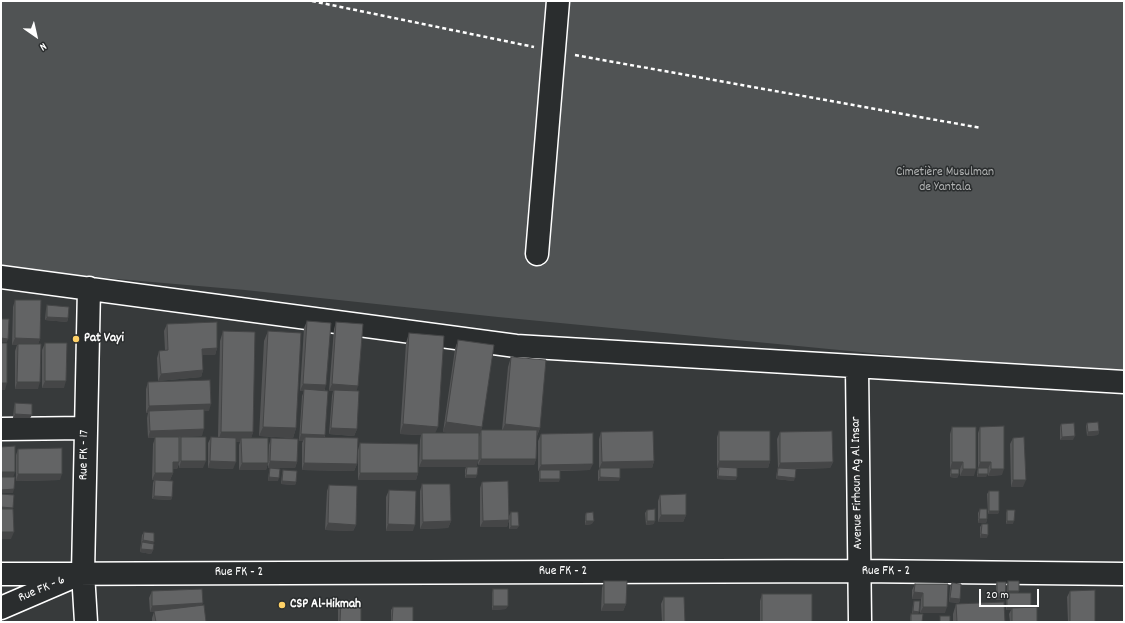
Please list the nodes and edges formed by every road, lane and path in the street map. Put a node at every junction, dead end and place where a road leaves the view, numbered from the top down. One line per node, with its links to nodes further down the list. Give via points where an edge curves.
1 (312, 1): 3 (path)
2 (558, 1): 3 (street)
3 (553, 51): 4 (path); 5 (street)
4 (981, 128)
5 (537, 254)
6 (1, 277): 7 (street)
7 (89, 288): 8 (street, via 516,346); 10 (street, Rue FK - 17)
8 (857, 368): 9 (street); 12 (street, Avenue Firhoun Ag Al Insar)
9 (1124, 382)
10 (86, 428): 11 (street); 13 (street, Rue FK - 17)
11 (1, 429)
12 (859, 571): 13 (street, Rue FK - 2); 15 (street, Rue FK - 2); 18 (street, Avenue Firhoun Ag Al Insar)
13 (83, 573): 14 (street, Rue FK - 2); 16 (street, Rue FK - 6); 17 (street, Rue FK - 17)
14 (1, 574)
15 (1124, 574)
16 (1, 608)
17 (86, 622)
18 (860, 622)

